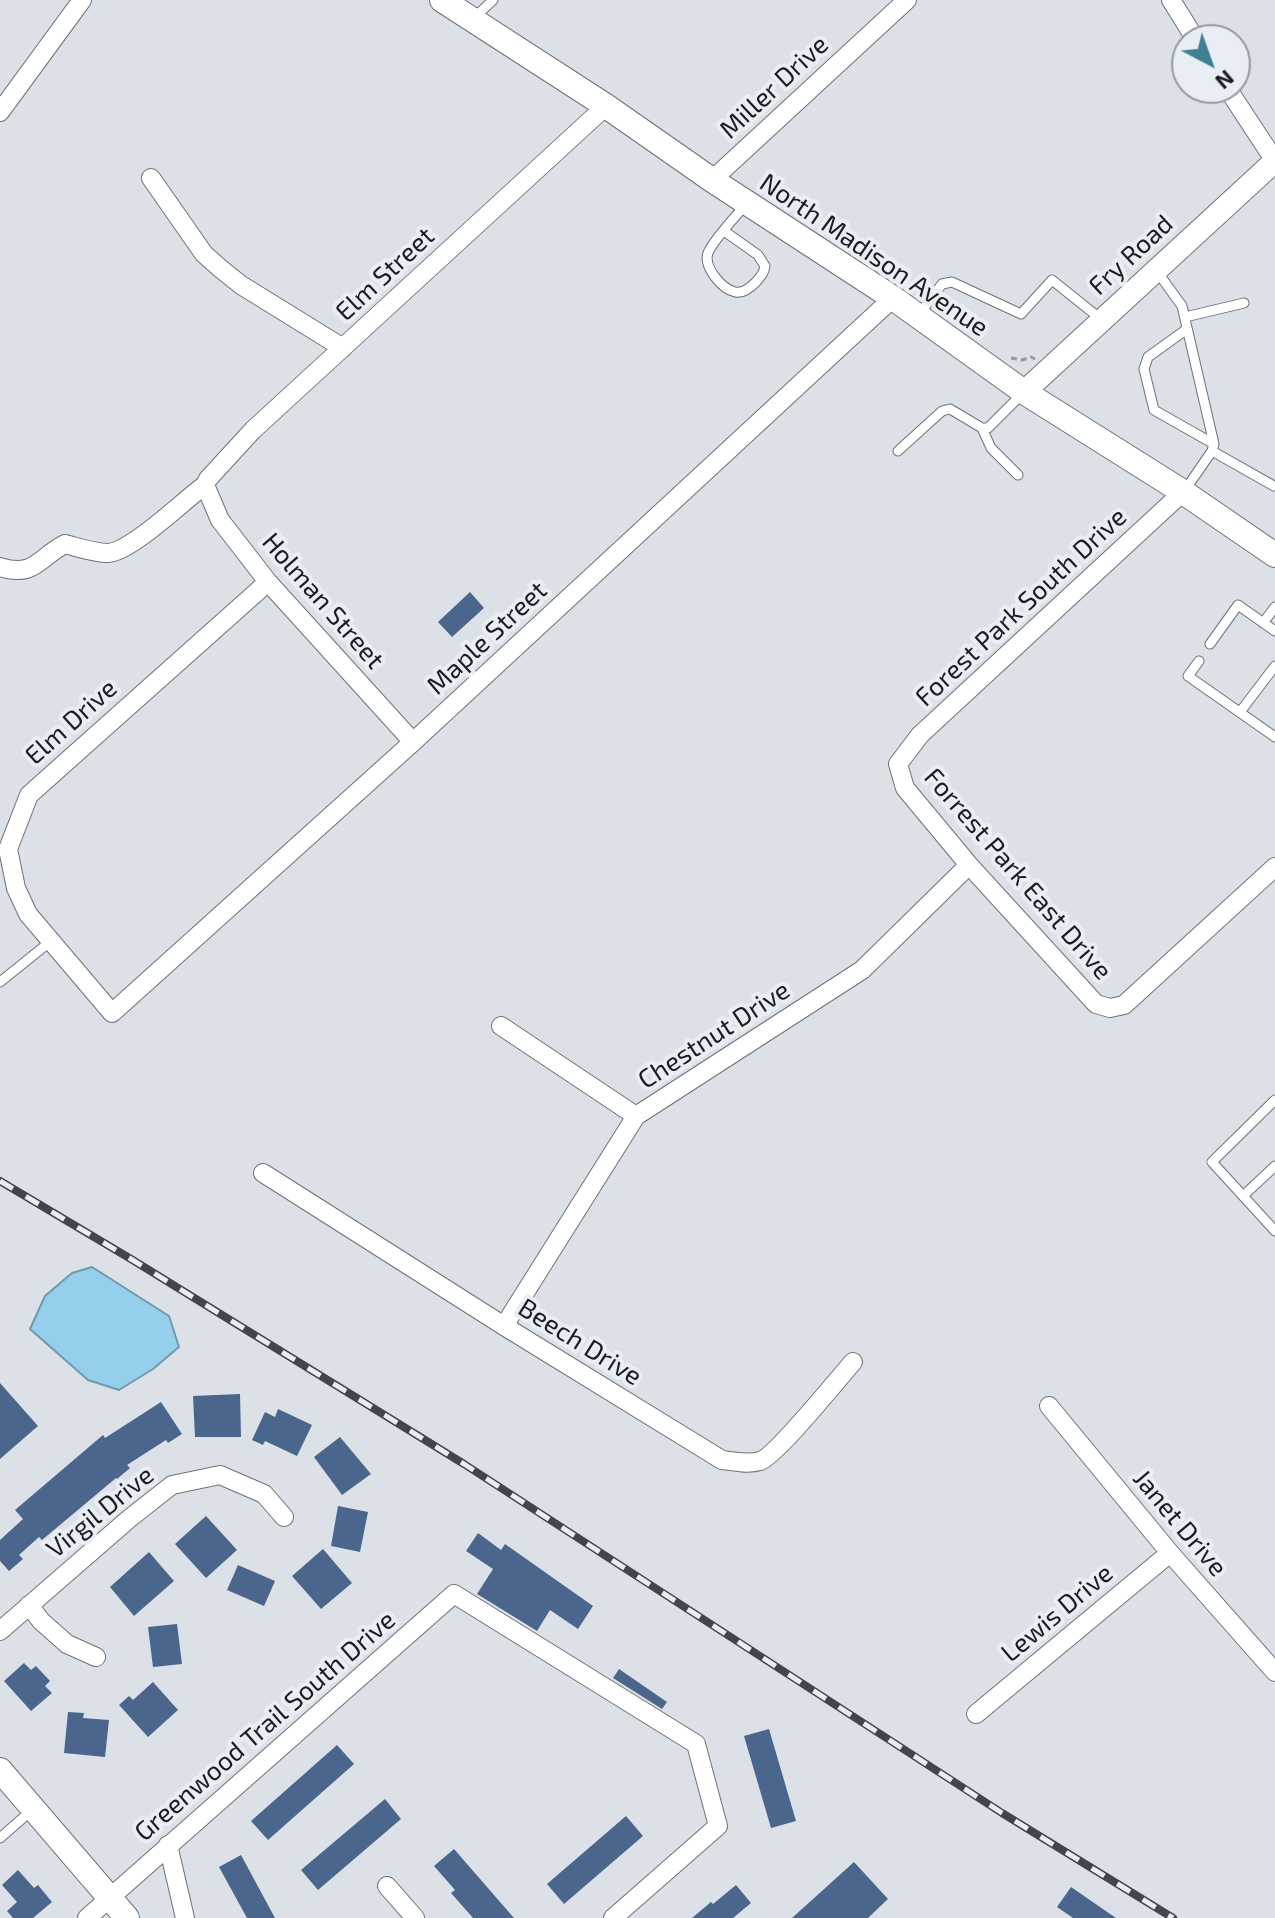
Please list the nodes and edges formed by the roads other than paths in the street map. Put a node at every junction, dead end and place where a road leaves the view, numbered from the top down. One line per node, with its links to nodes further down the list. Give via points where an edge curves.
1 (82, 0): 10 (street)
2 (442, 0): 6 (main road, North Madison Avenue)
3 (493, 0): 6 (lane)
4 (907, 0): 13 (street, Miller Drive)
5 (1171, 0): 7 (street)
6 (472, 21): 9 (main road, North Madison Avenue)
7 (1186, 24)
8 (1238, 104): 11 (street)
9 (606, 106): 13 (main road, North Madison Avenue); 23 (street, Elm Street)
10 (0, 112)
11 (1275, 161): 16 (street, Fry Road)
12 (151, 178): 23 (street, via 204,254 241,285)
13 (712, 180): 14 (main road, North Madison Avenue)
14 (747, 203): 15 (lane); 17 (main road, North Madison Avenue)
15 (724, 231): 15 (lane, via 707,261 725,286 736,293 745,291 765,266)
16 (1156, 270): 20 (lane); 21 (street, Fry Road)
17 (893, 298): 19 (main road, North Madison Avenue); 43 (street, Maple Street)
18 (1244, 303): 20 (lane)
19 (918, 316): 21 (lane, via 942,284 952,282 1021,314 1052,280); 24 (main road, North Madison Avenue)
20 (1185, 317): 22 (lane)
21 (1102, 320): 24 (street, Fry Road)
22 (1187, 329): 26 (lane); 26 (lane, via 1148,357 1144,369 1154,410)
23 (343, 348): 29 (street, Elm Street, via 253,430)
24 (1024, 392): 25 (lane); 31 (main road, North Madison Avenue)
25 (982, 428): 27 (lane, via 950,409 942,411); 28 (lane, via 991,448)
26 (1213, 448): 30 (lane); 31 (lane)
27 (898, 451)
28 (1018, 475)
29 (205, 485): 33 (street, Elm Street, via 129,545 109,553 65,544 26,569); 34 (street, Holman Street, via 220,520)
30 (1274, 486)
31 (1183, 492): 32 (main road, North Madison Avenue); 44 (street, Forest Park South Drive, via 920,735)
32 (1275, 555)
33 (0, 567)
34 (268, 582): 43 (street, Holman Street); 47 (street, Elm Drive, via 29,795 8,849 28,914)
35 (1275, 607): 36 (lane)
36 (1263, 623): 37 (lane); 38 (lane, via 1238,605)
37 (1275, 631)
38 (1210, 644)
39 (1199, 661): 41 (lane, via 1188,676)
40 (1275, 666): 41 (lane)
41 (1240, 712): 42 (lane)
42 (1275, 737)
43 (413, 742): 49 (street, Maple Street)
44 (898, 764): 45 (street, Forrest Park East Drive, via 905,788)
45 (969, 865): 46 (street, Forrest Park East Drive, via 1096,1004 1110,1008 1124,1005); 52 (street, Chestnut Drive, via 862,970)
46 (1275, 867)
47 (51, 941): 48 (lane); 49 (street, Elm Drive)
48 (0, 982)
49 (112, 1013)
50 (501, 1026): 52 (street)
51 (1275, 1100): 55 (lane, via 1212,1162)
52 (636, 1116): 57 (street, Chestnut Drive)
53 (1275, 1166): 55 (lane)
54 (263, 1173): 57 (street, Beech Drive)
55 (1243, 1196): 56 (lane)
56 (1275, 1231)
57 (504, 1326): 58 (street, Beech Drive, via 722,1460 747,1463 763,1461)
58 (853, 1362)
59 (1049, 1406): 61 (street, Janet Drive)
60 (284, 1517): 62 (street, Virgil Drive, via 264,1494 220,1475 172,1485)
61 (1170, 1553): 65 (street, Janet Drive); 66 (street, Lewis Drive)
62 (29, 1605): 63 (street, Virgil Drive); 64 (street, via 67,1644)
63 (0, 1631)
64 (96, 1657)
65 (1275, 1672)
66 (976, 1714)
67 (0, 1770): 68 (main road)
68 (34, 1808): 69 (lane); 72 (main road)
69 (1, 1836)
70 (168, 1845): 72 (street, Greenwood Trail South Drive); 75 (street); 77 (street, Greenwood Trail South Drive, via 454,1594 696,1744 718,1826)
71 (387, 1886): 76 (street)
72 (110, 1898): 73 (street, Greenwood Trail South Drive); 74 (main road)
73 (87, 1918)
74 (127, 1918)
75 (185, 1918)
76 (415, 1918)
77 (613, 1918)

